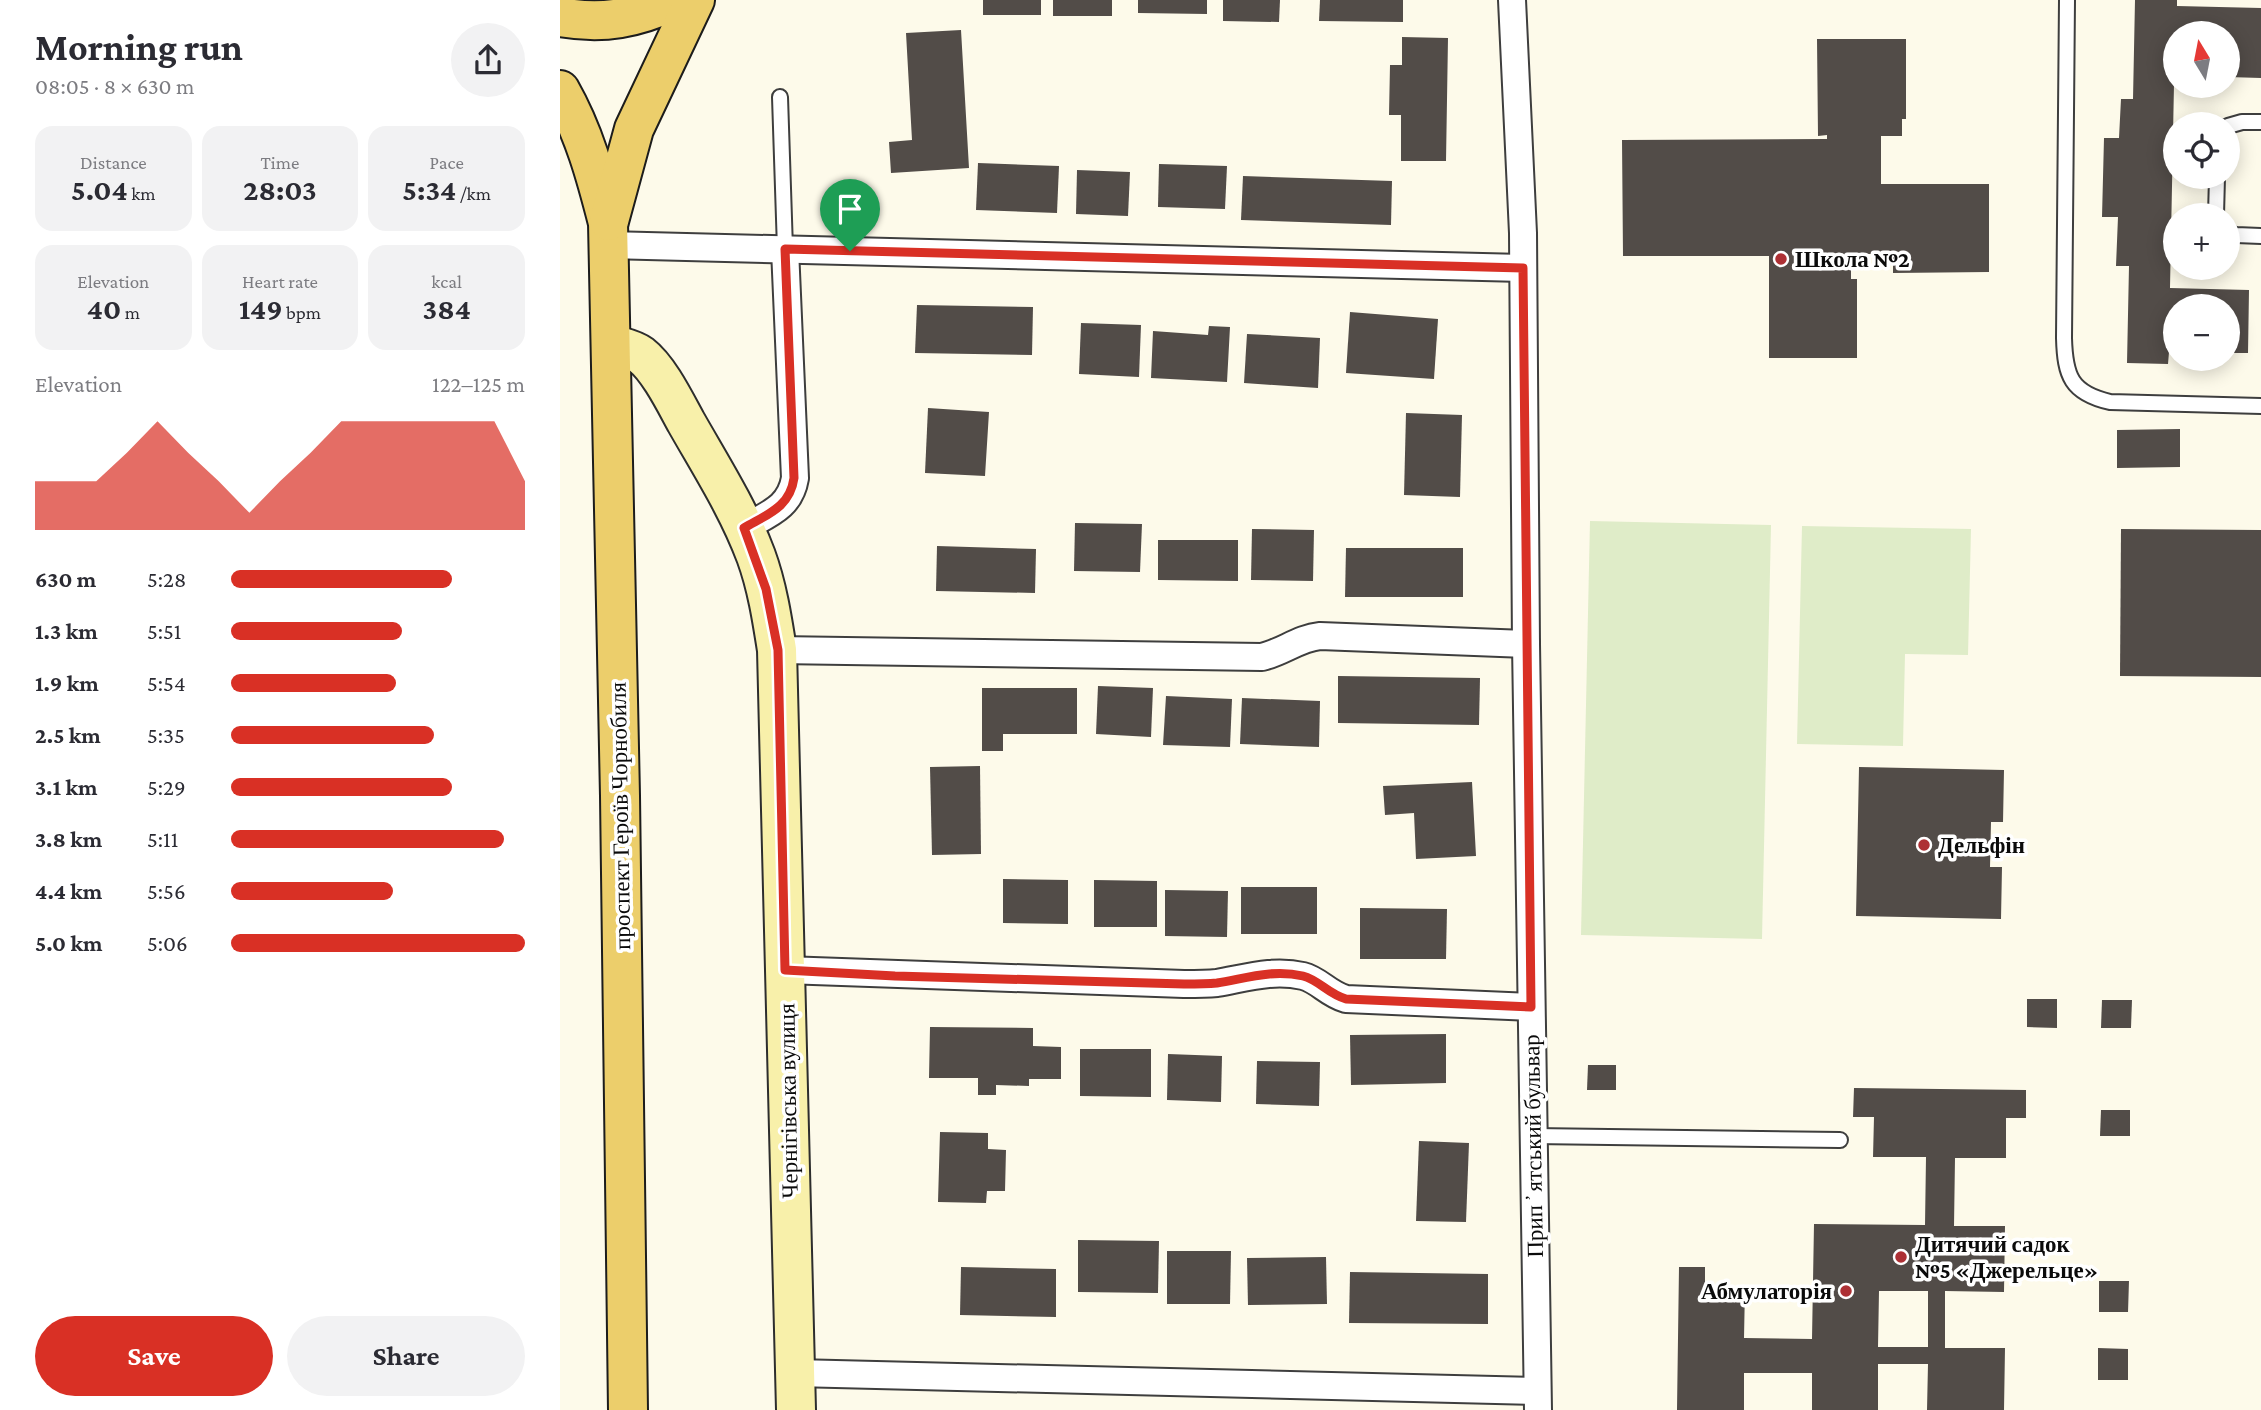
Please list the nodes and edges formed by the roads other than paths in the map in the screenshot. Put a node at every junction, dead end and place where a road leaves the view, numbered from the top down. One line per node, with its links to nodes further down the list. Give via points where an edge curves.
1 (676, 0): 5 (main road, via 615,20)
2 (695, 0): 10 (main road, проспект Героїв Чорнобиля, via 634,129)
3 (1513, 0): 14 (street, Припʼятський бульвар)
4 (2067, 0): 16 (lane, via 2064,338 2069,377 2092,398 2110,402)
5 (560, 17)
6 (560, 90): 10 (main road, проспект Героїв Чорнобиля, via 588,150)
7 (780, 97): 13 (lane)
8 (2261, 122): 9 (lane)
9 (2240, 123)
10 (608, 234): 13 (street); 15 (main road, проспект Героїв Чорнобиля)
11 (2240, 235): 12 (lane)
12 (2261, 236)
13 (785, 249): 14 (street); 17 (street, via 793,489 785,503)
14 (1523, 268): 18 (street, Припʼятський бульвар)
15 (611, 344): 17 (street, Чернігівська вулиця, via 641,355 651,365); 26 (main road, проспект Героїв Чорнобиля)
16 (2261, 405)
17 (744, 528): 19 (street, Чернігівська вулиця, via 766,589)
18 (1526, 644): 19 (street, via 1320,636 1262,657); 21 (street, Припʼятський бульвар)
19 (778, 650): 20 (street, Чернігівська вулиця)
20 (785, 970): 21 (street, via 1184,984 1285,973 1309,978 1346,999); 24 (street, Чернігівська вулиця)
21 (1531, 1007): 22 (street, Припʼятський бульвар)
22 (1533, 1136): 23 (lane); 25 (street, Припʼятський бульвар)
23 (1840, 1140)
24 (796, 1391): 25 (street)
25 (1537, 1401)
26 (628, 1410)

